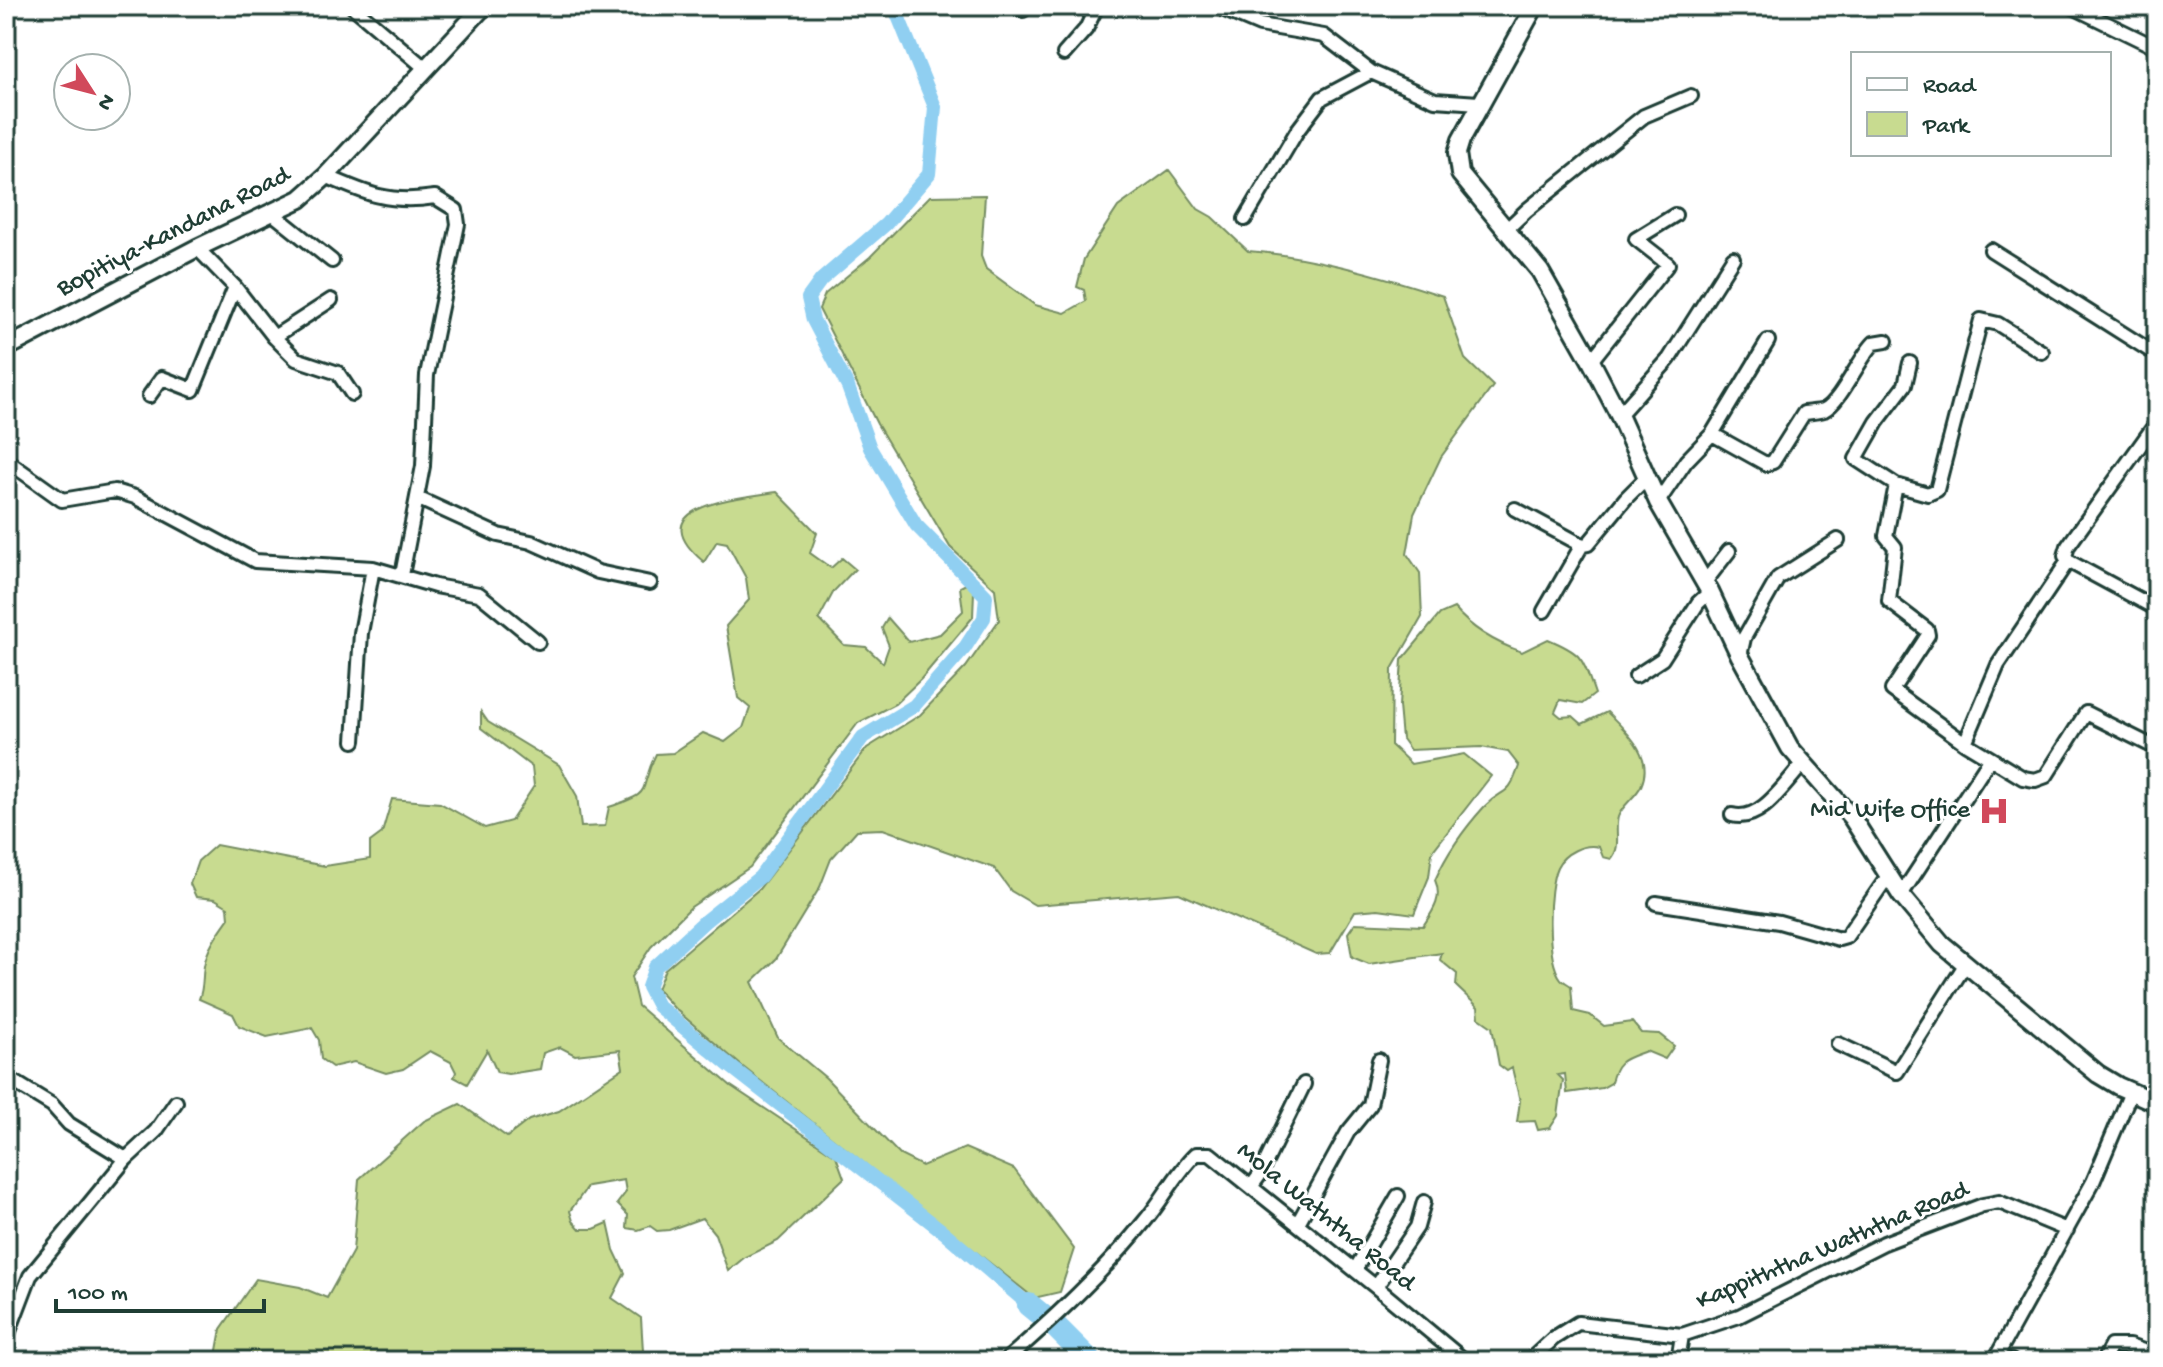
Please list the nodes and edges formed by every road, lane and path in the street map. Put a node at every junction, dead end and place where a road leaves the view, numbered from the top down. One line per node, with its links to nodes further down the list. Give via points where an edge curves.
1 (352, 6): 9 (street)
2 (484, 6): 9 (street, Bopitiya-Kandana Road)
3 (1097, 6): 8 (street)
4 (1215, 6): 10 (street, via 1260,25 1324,36)
5 (1535, 6): 12 (street)
6 (2071, 6): 7 (street)
7 (2157, 48)
8 (1064, 54)
9 (425, 68): 13 (street, Bopitiya-Kandana Road)
10 (1371, 72): 12 (street, via 1435,100); 16 (street, via 1322,98)
11 (1691, 96): 17 (street, via 1644,116)
12 (1479, 103): 17 (street, via 1461,140 1457,164 1465,182)
13 (326, 176): 14 (street, Bopitiya-Kandana Road, via 300,199); 40 (street, via 369,195 409,201 435,197 456,210 458,224 427,375)
14 (272, 213): 18 (street, Bopitiya-Kandana Road); 21 (street)
15 (1675, 215): 30 (street, via 1636,239 1668,264)
16 (1245, 219)
17 (1506, 230): 30 (street, via 1540,271)
18 (197, 248): 22 (street); 27 (street, Bopitiya-Kandana Road)
19 (1991, 250): 29 (street)
20 (1733, 258): 34 (street, via 1669,359)
21 (332, 261)
22 (235, 287): 24 (street); 33 (street, via 193,390 162,378)
23 (331, 300): 24 (street)
24 (274, 337): 32 (street, via 296,359 338,373)
25 (1768, 341): 36 (street)
26 (1886, 341): 36 (street, via 1874,343 1862,355 1826,409 1804,413 1773,462 1766,464)
27 (6, 348)
28 (2042, 352): 39 (street, via 1998,324 1981,320 1937,490 1928,494)
29 (2157, 352)
30 (1591, 361): 34 (street)
31 (1910, 363): 39 (street, via 1905,385 1856,459)
32 (352, 394)
33 (149, 396)
34 (1619, 415): 38 (street)
35 (2157, 422): 46 (street, via 2068,546)
36 (1712, 434): 41 (street)
37 (6, 460): 47 (street, via 62,500 115,491 135,497 255,561)
38 (1646, 478): 41 (street); 44 (street)
39 (1896, 485): 57 (street, via 1886,536 1895,547 1889,601 1928,635 1892,690)
40 (417, 498): 48 (street); 49 (street, via 598,572)
41 (1658, 502): 50 (street)
42 (1515, 509): 44 (street)
43 (1838, 540): 54 (street, via 1778,578 1744,638)
44 (1582, 545): 52 (street)
45 (1729, 551): 50 (street)
46 (2068, 561): 51 (street); 57 (street, via 1998,665)
47 (373, 568): 48 (street); 56 (street, via 361,633)
48 (402, 575): 53 (street, via 479,594)
49 (650, 583)
50 (1708, 587): 54 (street); 55 (street, via 1662,659)
51 (2157, 609)
52 (1544, 611)
53 (538, 642)
54 (1740, 656): 60 (street)
55 (1636, 676)
56 (354, 741)
57 (1965, 743): 59 (street)
58 (2157, 745): 59 (street, via 2086,713 2046,776 2023,778)
59 (1990, 759): 63 (street)
60 (1803, 764): 61 (street, via 1763,808 1742,818); 62 (street, via 1852,818)
61 (1732, 815)
62 (1888, 876): 63 (street); 64 (street, via 1846,937 1839,939 1779,922)
63 (1901, 895): 65 (street)
64 (1656, 903)
65 (1965, 965): 66 (street, via 1897,1072); 70 (street, via 2098,1074)
66 (1838, 1044)
67 (1379, 1060): 77 (street, via 1370,1105 1348,1132)
68 (6, 1077): 73 (street)
69 (1304, 1084): 74 (street)
70 (2131, 1092): 72 (street); 78 (street)
71 (176, 1102): 73 (street, via 156,1131)
72 (2157, 1103)
73 (126, 1159): 82 (street, via 30,1276)
74 (1251, 1187): 77 (street, Mola Waththa Road); 85 (street, Mola Waththa Road, via 1210,1154 1196,1154 1097,1274)
75 (1398, 1196): 79 (street)
76 (1424, 1202): 80 (street, via 1417,1227)
77 (1298, 1223): 79 (street, Mola Waththa Road)
78 (2067, 1230): 81 (street, Kappiththa Waththa Road, via 1999,1202 1983,1205 1884,1243 1739,1316); 84 (street)
79 (1355, 1270): 80 (street, Mola Waththa Road)
80 (1376, 1287): 86 (street, Mola Waththa Road)
81 (1682, 1335): 87 (street, Kappiththa Waththa Road, via 1578,1323); 88 (street)
82 (6, 1339)
83 (2157, 1356): 90 (street, via 2111,1346)
84 (1995, 1358): 89 (street)
85 (1005, 1361)
86 (1465, 1361)
87 (1529, 1361)
88 (1678, 1361)
89 (2012, 1361)
90 (2103, 1361)

